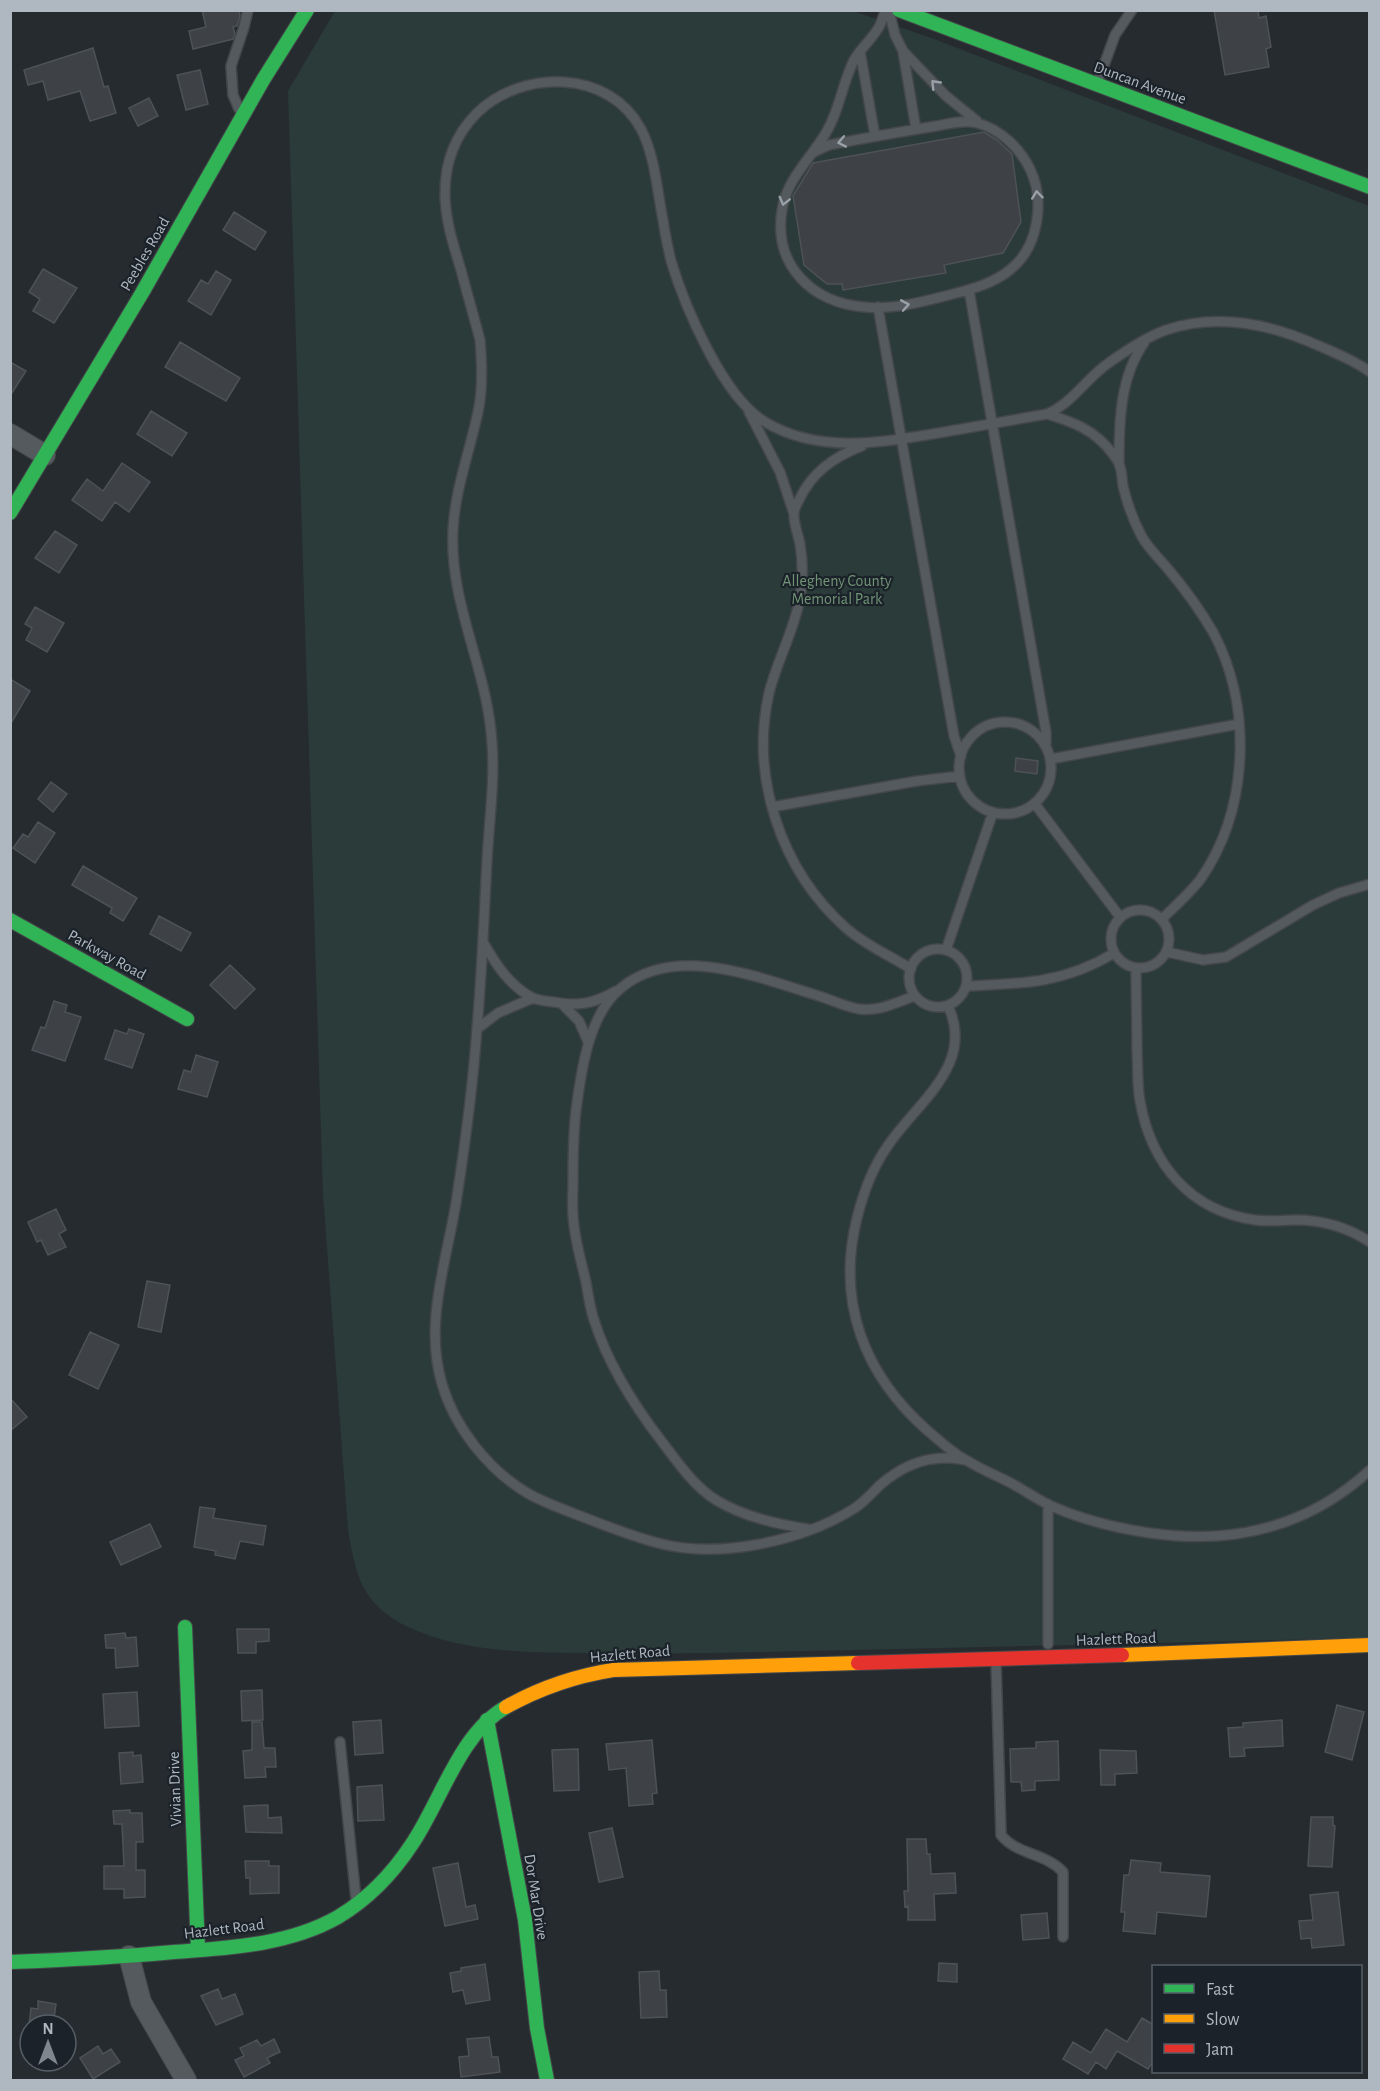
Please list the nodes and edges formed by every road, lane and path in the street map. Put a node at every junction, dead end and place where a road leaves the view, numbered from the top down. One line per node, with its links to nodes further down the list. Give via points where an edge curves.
1 (248, 10): 9 (lane, via 231,66 233,94)
2 (887, 10): 6 (lane); 7 (lane)
3 (899, 10): 8 (street, Duncan Avenue)
4 (1132, 10): 8 (lane, via 1115,35)
5 (304, 12): 9 (street, Peebles Road)
6 (860, 51): 12 (lane); 13 (lane, via 826,133)
7 (903, 51): 10 (lane, one-way to 7); 11 (lane)
8 (1097, 85): 14 (street, Duncan Avenue)
9 (243, 116): 27 (street, Peebles Road)
10 (978, 123): 11 (lane); 15 (lane, one-way to 10, via 998,279 1014,267 1033,235 1038,215 1034,177 1025,159 1002,136)
11 (916, 129): 12 (lane)
12 (875, 136): 13 (lane, one-way to 13)
13 (814, 152): 16 (lane, one-way to 16, via 787,191 781,230 785,254 800,278 830,300)
14 (1370, 187)
15 (969, 290): 16 (lane, one-way to 15); 23 (lane)
16 (879, 308): 25 (lane)
17 (1147, 339): 18 (lane, via 1193,324 1251,324 1279,330); 22 (lane, via 1107,363); 28 (lane, via 1128,373 1119,426)
18 (1354, 362): 19 (lane); 20 (lane)
19 (1370, 365)
20 (1370, 372)
21 (746, 407): 26 (lane, via 764,422 788,433 837,444); 29 (lane, via 780,471); 43 (lane, via 726,381 686,303 671,261 648,144 630,113 601,92 565,81 522,86 496,98 477,113 452,150 445,195 451,237 482,362 478,410 453,530 455,581 483,682 492,744)
22 (1047, 414): 23 (lane); 28 (lane, via 1091,431)
23 (991, 424): 25 (lane); 32 (lane)
24 (10, 434): 27 (street)
25 (901, 439): 26 (lane); 33 (lane, via 954,736)
26 (870, 442): 29 (lane, via 829,462 802,493)
27 (45, 455): 30 (street, Peebles Road)
28 (1119, 463): 31 (lane, via 1143,539 1200,611 1225,657)
29 (793, 511): 37 (lane, via 802,577 795,620 775,671 765,718 765,777)
30 (10, 513)
31 (1239, 724): 34 (lane); 41 (lane, via 1237,782 1217,850 1190,892)
32 (1046, 744): 33 (lane, via 1024,725 998,722 973,735); 34 (lane)
33 (961, 756): 35 (lane)
34 (1051, 759): 36 (lane, via 1048,786)
35 (960, 776): 37 (lane); 38 (lane, via 972,800)
36 (1035, 804): 38 (lane, via 1007,814); 40 (lane)
37 (772, 807): 48 (lane, via 791,859 829,912 861,940)
38 (993, 812): 44 (lane)
39 (1370, 884): 45 (lane, via 1313,905 1226,957 1203,960)
40 (1120, 917): 41 (lane, via 1140,910); 46 (lane, via 1110,937)
41 (1162, 919): 45 (lane, via 1169,931)
42 (10, 920): 55 (street, Parkway Road)
43 (482, 941): 52 (lane, via 508,979); 56 (lane)
44 (946, 950): 48 (lane, via 926,952); 49 (lane, via 963,962)
45 (1167, 952): 47 (lane, via 1149,968)
46 (1114, 953): 47 (lane, via 1123,963); 49 (lane, via 1092,966 1046,980)
47 (1136, 968): 58 (lane, via 1139,1098 1150,1140 1176,1180 1213,1209 1257,1220 1323,1222)
48 (911, 969): 51 (lane, via 910,986)
49 (967, 986): 54 (lane, via 958,1000)
50 (620, 988): 51 (lane, via 663,969 704,966 742,973 858,1009 883,1008); 53 (lane, via 590,1004); 57 (lane, via 603,1010)
51 (915, 996): 54 (lane, via 930,1007)
52 (533, 998): 53 (lane); 56 (lane, via 498,1013)
53 (562, 1004): 57 (lane, via 579,1021)
54 (948, 1006): 59 (lane, via 955,1021 951,1063 874,1168 858,1217 850,1272 859,1331 882,1380 917,1421)
55 (187, 1019)
56 (477, 1029): 62 (lane, via 464,1149 434,1322 436,1359 443,1388 470,1439 503,1475 533,1497 656,1543 679,1548 731,1548)
57 (588, 1042): 62 (lane, via 574,1120 573,1214 594,1320 610,1358 652,1429 680,1466 714,1499 762,1519)
58 (1370, 1242)
59 (965, 1460): 61 (lane); 62 (lane, via 945,1457 916,1462 895,1473 857,1507)
60 (1370, 1470): 61 (lane, via 1330,1502 1306,1514 1268,1528 1222,1537 1145,1532 1074,1515)
61 (1048, 1504): 64 (lane)
62 (810, 1529)
63 (185, 1628): 71 (street, Vivian Drive)
64 (1048, 1644)
65 (1370, 1646): 66 (street, Hazlett Road)
66 (996, 1659): 67 (street, Hazlett Road, via 600,1671 534,1692); 70 (lane, via 1001,1835 1022,1851 1055,1863 1063,1872)
67 (487, 1720): 69 (street, Hazlett Road, via 464,1750 403,1857 372,1893); 75 (street, Dor Mar Drive, via 525,1920)
68 (340, 1742): 69 (lane)
69 (356, 1905): 71 (street, Hazlett Road, via 328,1921 283,1938)
70 (1063, 1938)
71 (198, 1950): 72 (street, Hazlett Road)
72 (129, 1956): 73 (street, Hazlett Road); 74 (street, via 141,2002)
73 (10, 1962)
74 (186, 2080)
75 (547, 2080)

